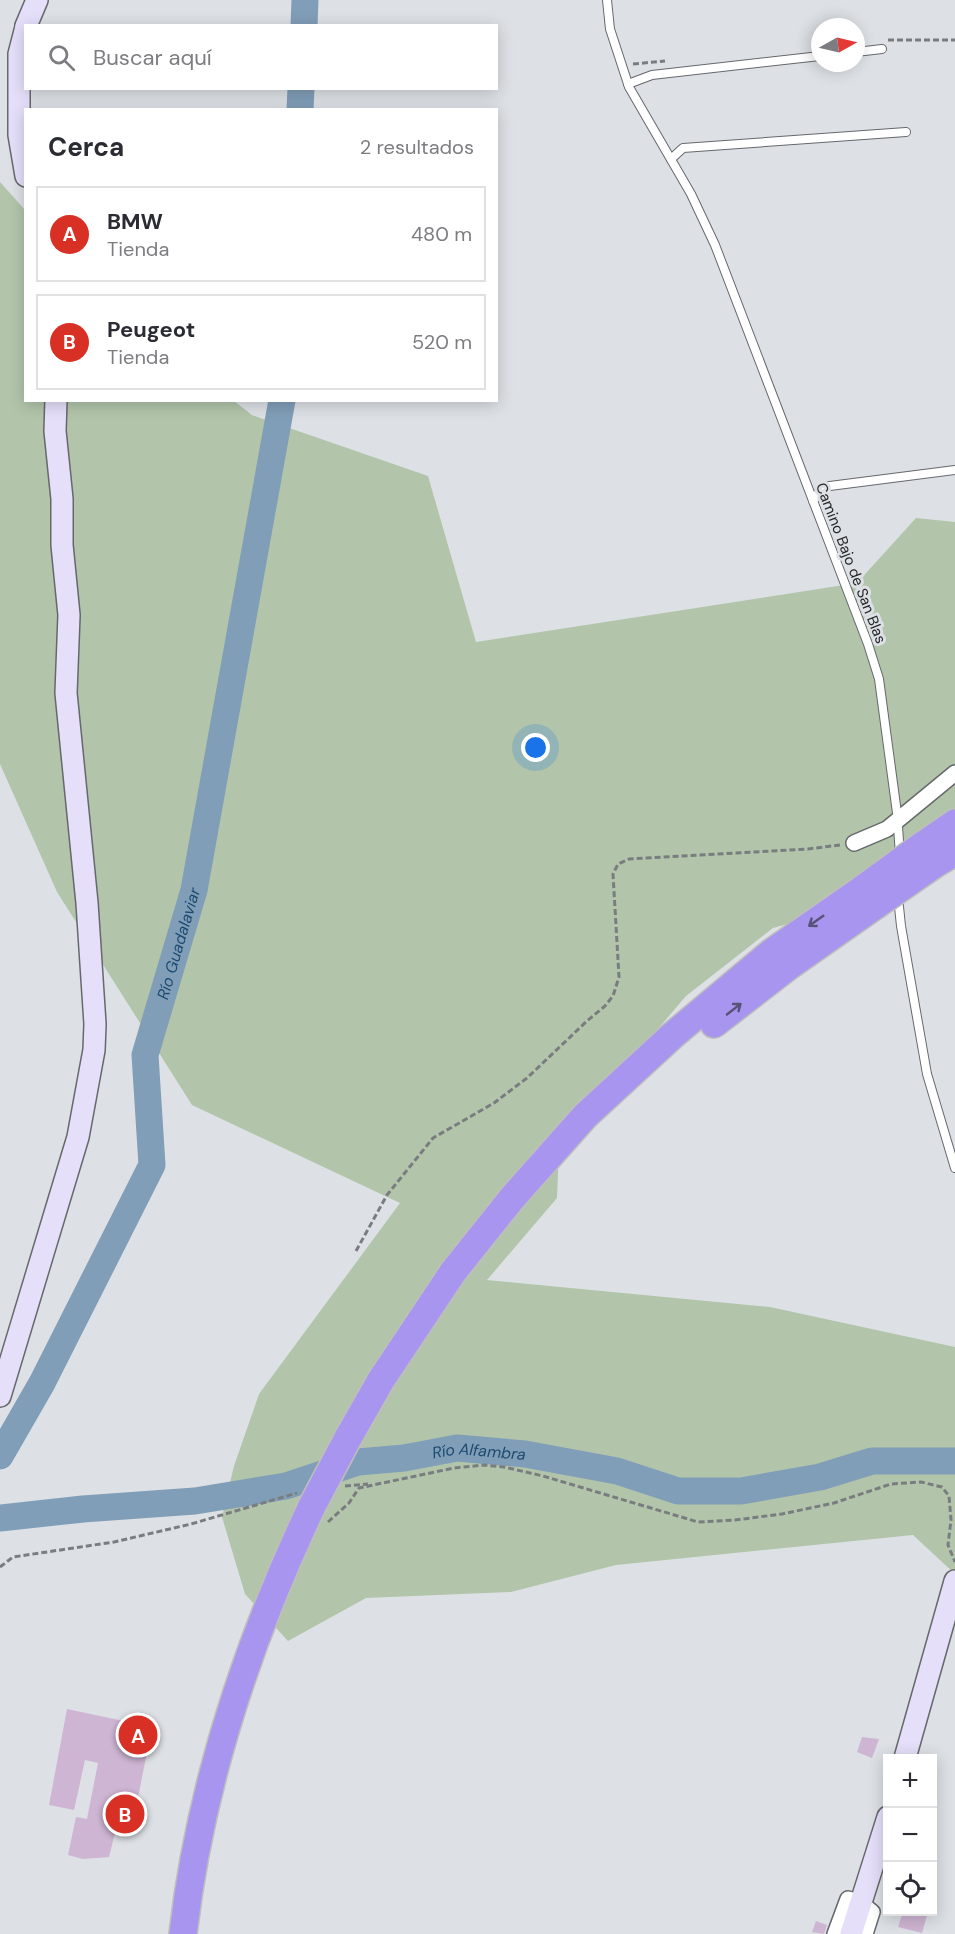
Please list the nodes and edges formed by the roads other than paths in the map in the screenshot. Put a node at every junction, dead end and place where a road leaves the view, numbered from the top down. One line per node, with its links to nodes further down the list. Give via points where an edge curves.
1 (38, 0): 3 (street)
2 (606, 0): 8 (lane, Camino Bajo de San Blas, via 610,29)
3 (27, 24)
4 (24, 34): 11 (street, via 19,54 19,135)
5 (882, 49): 6 (lane)
6 (865, 51)
7 (811, 57): 8 (lane, via 652,75)
8 (628, 84): 10 (lane, Camino Bajo de San Blas)
9 (906, 132): 10 (lane, via 683,148)
10 (671, 159): 14 (lane, Camino Bajo de San Blas, via 715,245)
11 (24, 164)
12 (56, 402): 23 (street, via 69,615 66,693 87,903 94,1050 78,1137)
13 (955, 470): 14 (lane, via 822,488)
14 (813, 501): 16 (lane, Camino Bajo de San Blas, via 879,679)
15 (955, 773): 16 (street)
16 (898, 821): 18 (street); 20 (lane, Camino Bajo de San Blas)
17 (955, 823): 19 (highway)
18 (854, 843)
19 (938, 854): 28 (highway, bridge, via 772,952 673,1035 585,1116 453,1272 381,1380 307,1506 224,1732 201,1825)
20 (899, 870)
21 (898, 881): 22 (lane, via 901,926 927,1074)
22 (955, 1168)
23 (0, 1396)
24 (955, 1581): 25 (street)
25 (906, 1754)
26 (883, 1833): 27 (street)
27 (861, 1903): 29 (street, via 848,1899); 30 (street); 31 (street, via 872,1912)
28 (183, 1934)
29 (835, 1934)
30 (851, 1934)
31 (865, 1934)

